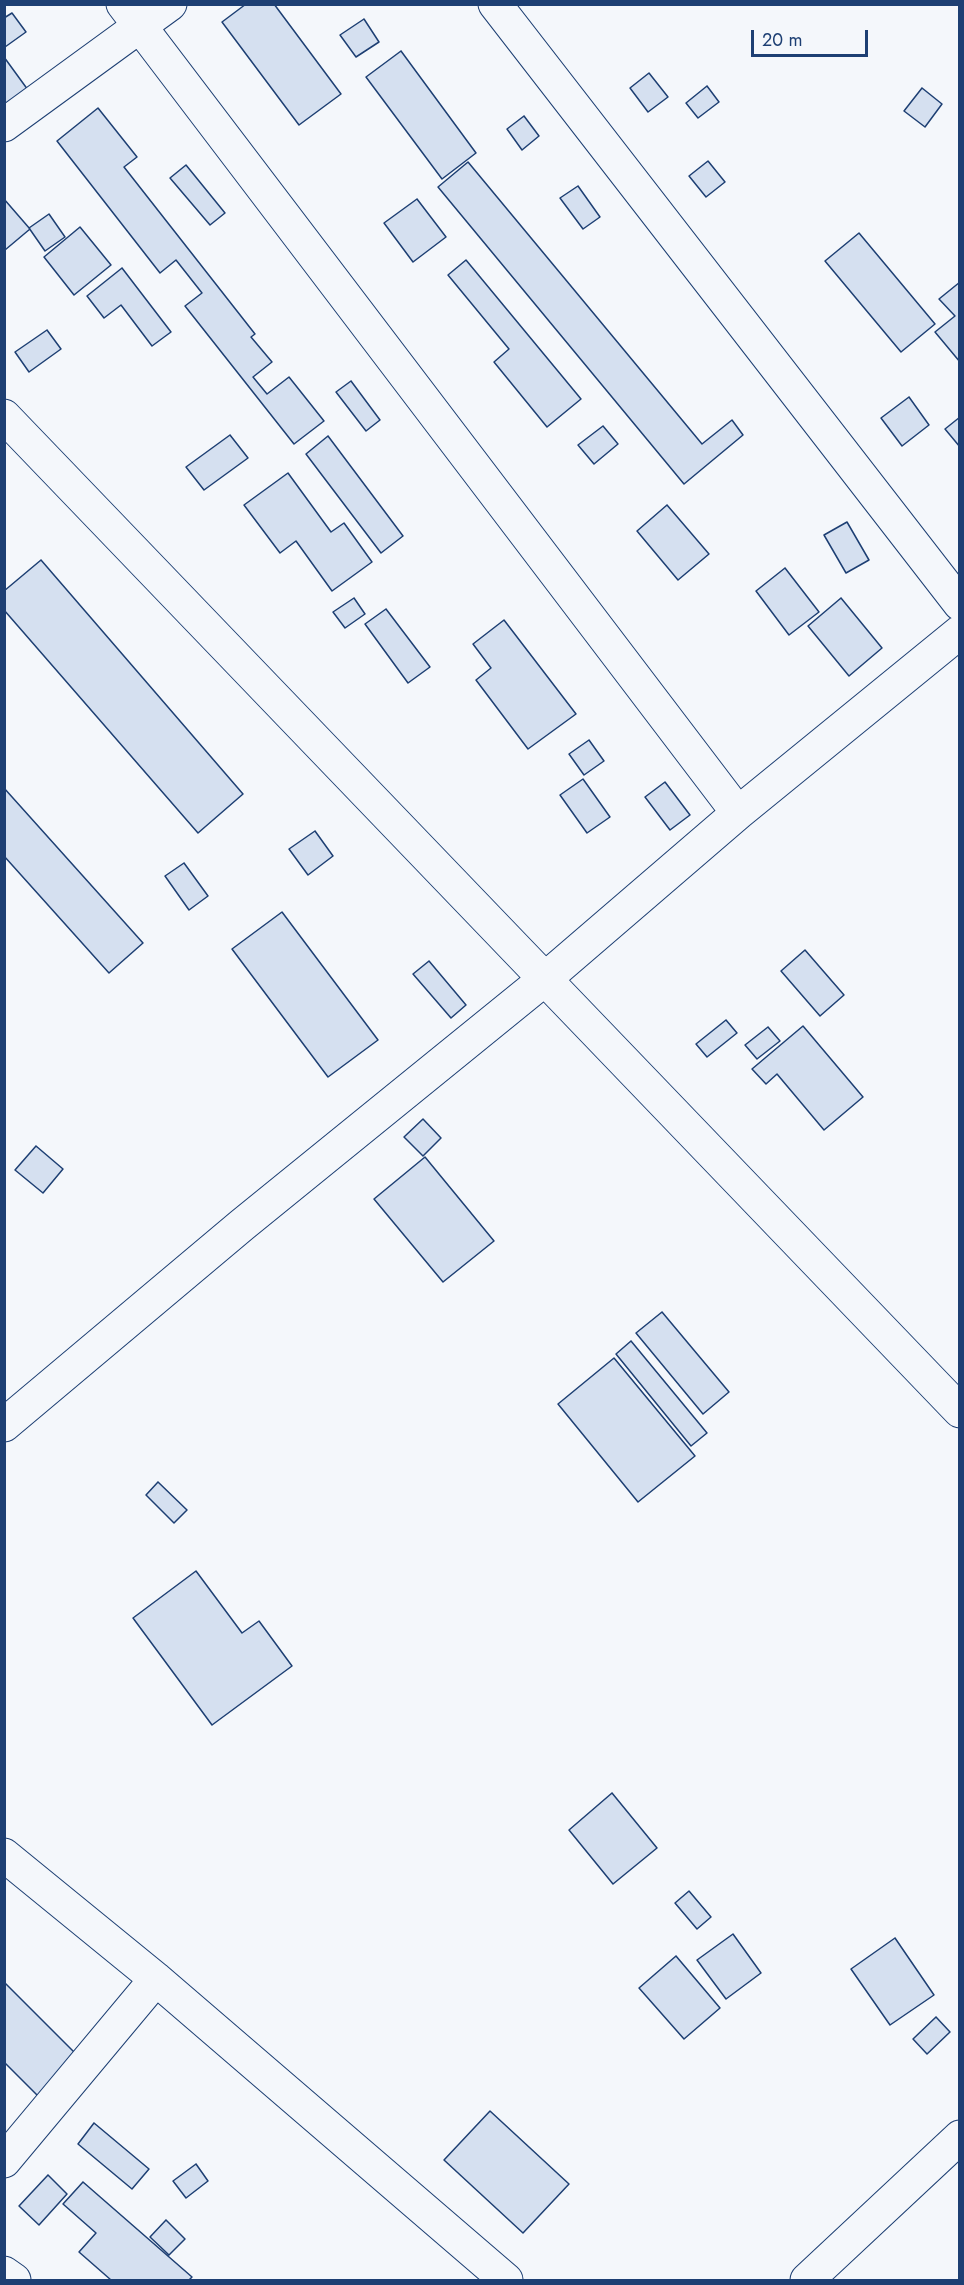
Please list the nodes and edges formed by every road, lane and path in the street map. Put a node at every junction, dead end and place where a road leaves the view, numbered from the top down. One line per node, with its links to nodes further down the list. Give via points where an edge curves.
1 (170, 4): 3 (street)
2 (495, 4): 6 (street)
3 (132, 15): 4 (street); 8 (street)
4 (4, 125)
5 (4, 416): 9 (street)
6 (960, 604)
7 (960, 632): 8 (street)
8 (738, 813): 9 (street)
9 (545, 980): 10 (street); 11 (street, via 242,1225)
10 (960, 1411)
11 (4, 1425)
12 (4, 1856): 13 (street)
13 (156, 1979): 15 (street); 18 (street)
14 (960, 2137): 19 (street)
15 (4, 2161)
16 (4, 2272): 17 (street)
17 (14, 2280)
18 (506, 2280)
19 (807, 2280)

